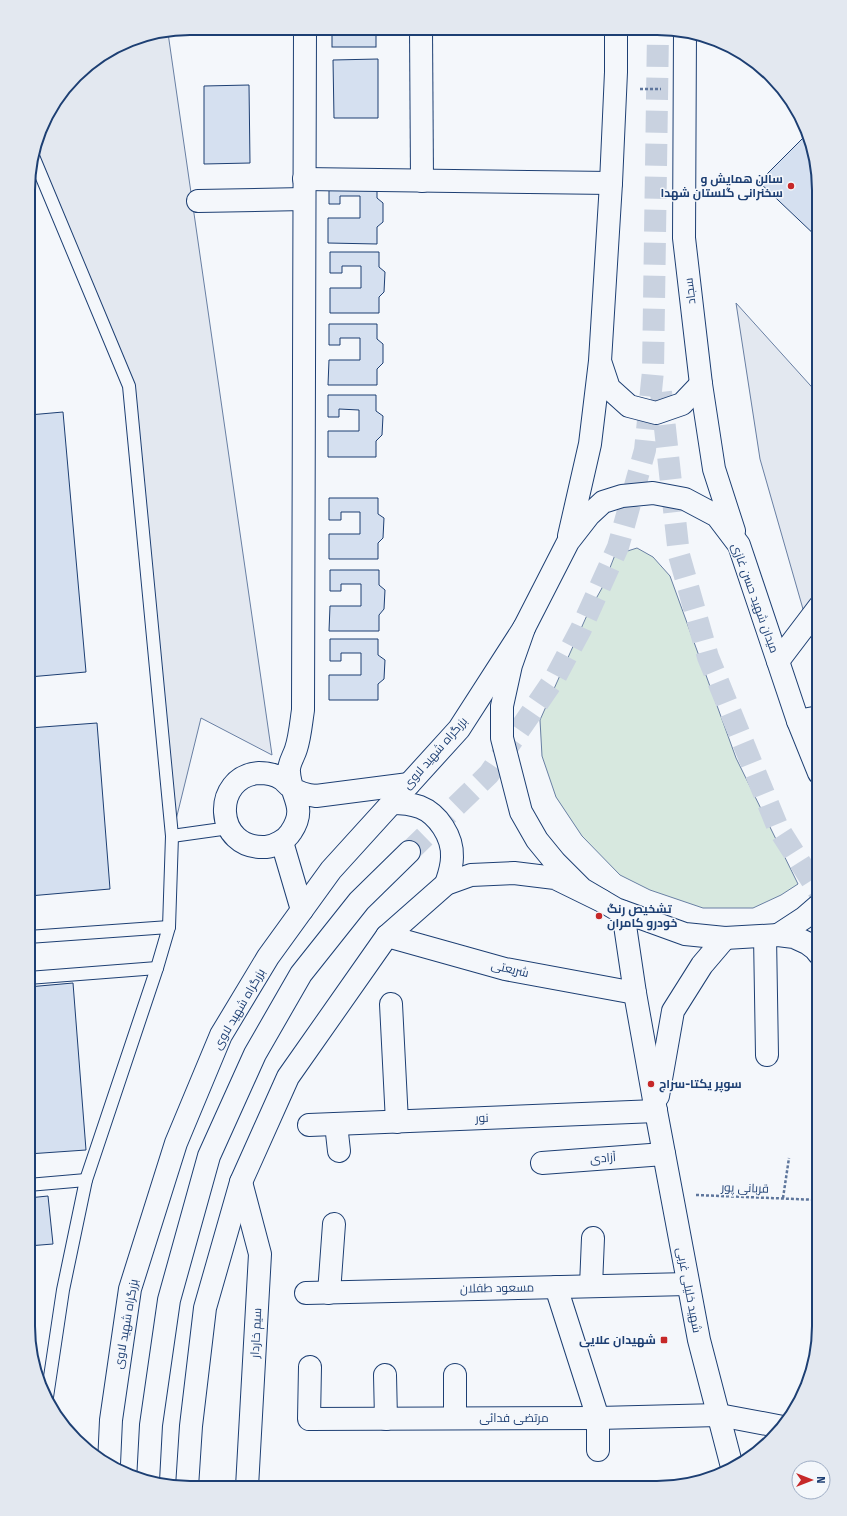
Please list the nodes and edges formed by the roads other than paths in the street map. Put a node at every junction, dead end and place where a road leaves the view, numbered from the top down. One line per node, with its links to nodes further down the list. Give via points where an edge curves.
1 (305, 35): 8 (main road)
2 (421, 35): 6 (main road)
3 (616, 35): 7 (main road)
4 (685, 38): 11 (main road, سجاد, via 684,238)
5 (37, 165): 24 (lane, via 129,386)
6 (422, 181): 7 (main road); 8 (main road)
7 (611, 183): 10 (main road)
8 (304, 189): 9 (main road); 21 (main road, via 303,710 296,748 288,770)
9 (198, 201)
10 (600, 361): 11 (main road, via 609,388 629,406 656,413 682,404); 12 (main road, via 590,444)
11 (701, 384): 13 (main road, سجاد, via 714,469)
12 (568, 542): 13 (main road, میدان شهید حسن غازی, via 603,502 622,496 653,493 685,499 717,516); 15 (main road, میدان شهید حسن غازی)
13 (739, 545): 16 (main road, میدان شهید حسن غازی)
14 (812, 615): 16 (main road)
15 (524, 628): 20 (main road, بزرگراه شهید لاوی, via 459,729); 28 (main road, میدان شهید حسن غازی, via 502,706 502,738 521,812 537,840 555,862 582,889)
16 (778, 661): 18 (main road, میدان شهید حسن غازی)
17 (812, 718): 18 (main road)
18 (798, 721): 19 (main road, میدان شهید حسن غازی)
19 (812, 756)
20 (409, 784): 21 (main road, via 316,796 303,794); 22 (main road, بزرگراه شهید لاوی)
21 (291, 788): 23 (main road, via 282,779 270,774 258,773 236,783 228,793 225,805 225,817); 25 (main road, via 297,799 298,817 291,834)
22 (392, 803): 27 (main road, via 407,803 421,808 434,816 444,827 453,855); 29 (main road, بزرگراه شهید لاوی, via 331,870)
23 (229, 828): 24 (lane); 25 (main road, via 236,838 258,848)
24 (172, 836): 32 (lane)
25 (282, 842): 29 (main road)
26 (409, 852): 72 (main road, via 359,901 301,974 255,1054 209,1156 169,1300 151,1424)
27 (446, 884): 28 (main road, via 471,875 514,872 555,878); 33 (main road)
28 (602, 901): 31 (main road, میدان شهید حسن غازی)
29 (302, 910): 70 (main road, بزرگراه شهید لاوی, via 268,957 221,1035 176,1143 130,1289 111,1420)
30 (812, 911): 34 (main road)
31 (623, 912): 36 (main road, میدان شهید حسن غازی, via 685,934); 40 (main road, شهید خلیلی غربی)
32 (169, 927): 35 (lane); 38 (lane)
33 (387, 936): 40 (main road, شریعتی, via 505,969); 51 (main road, via 288,1077)
34 (772, 936): 36 (main road, میدان شهید حسن غازی); 37 (main road, میدان شهید حسن غازی, via 794,937); 42 (main road)
35 (35, 937)
36 (725, 938): 43 (main road, via 702,965 673,1011)
37 (812, 946)
38 (158, 968): 39 (lane); 50 (lane)
39 (35, 977)
40 (635, 993): 43 (main road, شهید خلیلی غربی)
41 (391, 1004): 44 (main road)
42 (767, 1055)
43 (656, 1111): 44 (main road, نور); 48 (main road, شهید خلیلی غربی)
44 (396, 1122): 45 (main road, نور)
45 (336, 1124): 46 (main road, نور); 47 (main road)
46 (309, 1125)
47 (339, 1151)
48 (664, 1154): 49 (main road, آزادی); 55 (main road, شهید خلیلی غربی)
49 (542, 1163)
50 (86, 1180): 52 (lane); 63 (lane, via 62,1290)
51 (241, 1182): 73 (main road, via 205,1308); 74 (main road, سیم خاردار, via 260,1254)
52 (35, 1184)
53 (334, 1224): 59 (main road)
54 (593, 1238): 56 (main road)
55 (688, 1284): 56 (main road, مسعود طفلان); 64 (main road, شهید خلیلی غربی, via 699,1340)
56 (591, 1286): 57 (main road, مسعود طفلان)
57 (556, 1287): 59 (main road, مسعود طفلان); 66 (main road)
58 (306, 1293): 59 (main road, مسعود طفلان)
59 (330, 1293)
60 (310, 1367): 67 (main road, مرتضی فدائی, via 309,1419)
61 (385, 1376): 67 (main road)
62 (455, 1376): 65 (main road)
63 (48, 1388)
64 (719, 1415): 66 (main road, مرتضی فدائی); 68 (main road, مرتضی فدائی); 71 (main road, شهید خلیلی غربی)
65 (455, 1418): 66 (main road, مرتضی فدائی); 67 (main road, مرتضی فدائی)
66 (598, 1418): 69 (main road)
67 (386, 1419)
68 (775, 1426)
69 (598, 1450)
70 (108, 1457)
71 (731, 1462)
72 (148, 1475)
73 (187, 1481)
74 (247, 1481)

